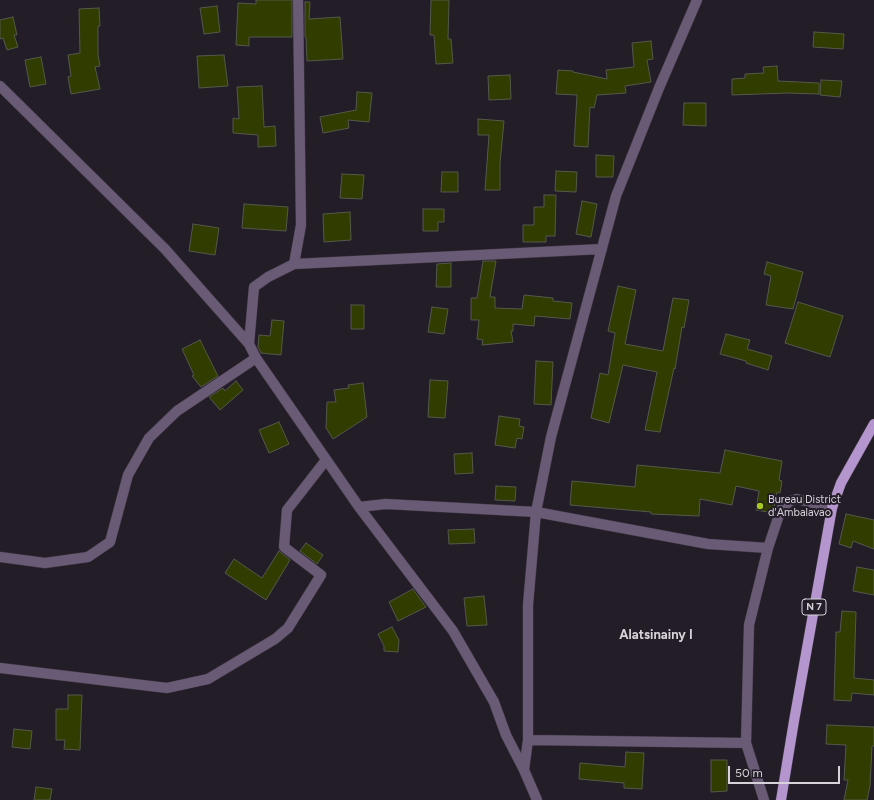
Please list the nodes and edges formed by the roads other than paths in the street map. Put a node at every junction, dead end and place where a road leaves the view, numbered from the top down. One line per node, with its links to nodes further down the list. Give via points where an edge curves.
1 (298, 0): 5 (street, via 301,225)
2 (697, 0): 4 (street, via 616,196)
3 (0, 86): 6 (street, via 164,249)
4 (602, 249): 5 (street); 12 (street, via 551,437)
5 (294, 264): 6 (street, via 254,287)
6 (248, 344): 7 (street)
7 (256, 358): 9 (street); 14 (street, via 177,411 149,438 128,475 110,542 88,557 45,563)
8 (874, 424): 11 (main road, N 7, via 841,483)
9 (326, 460): 10 (street); 15 (street, via 287,510 284,547 321,575 288,628 275,639 208,679 167,688)
10 (359, 507): 12 (street, via 386,504); 18 (street, via 453,631 494,702 506,735)
11 (832, 508): 13 (street, via 797,500 790,501 781,509); 21 (main road, N 7)
12 (536, 512): 13 (street, via 708,544); 16 (street, via 528,605)
13 (768, 548): 17 (street, via 749,625)
14 (0, 557)
15 (0, 668)
16 (528, 740): 17 (street); 18 (street)
17 (746, 743): 20 (street)
18 (524, 770): 19 (street)
19 (537, 800)
20 (764, 800)
21 (781, 800)

